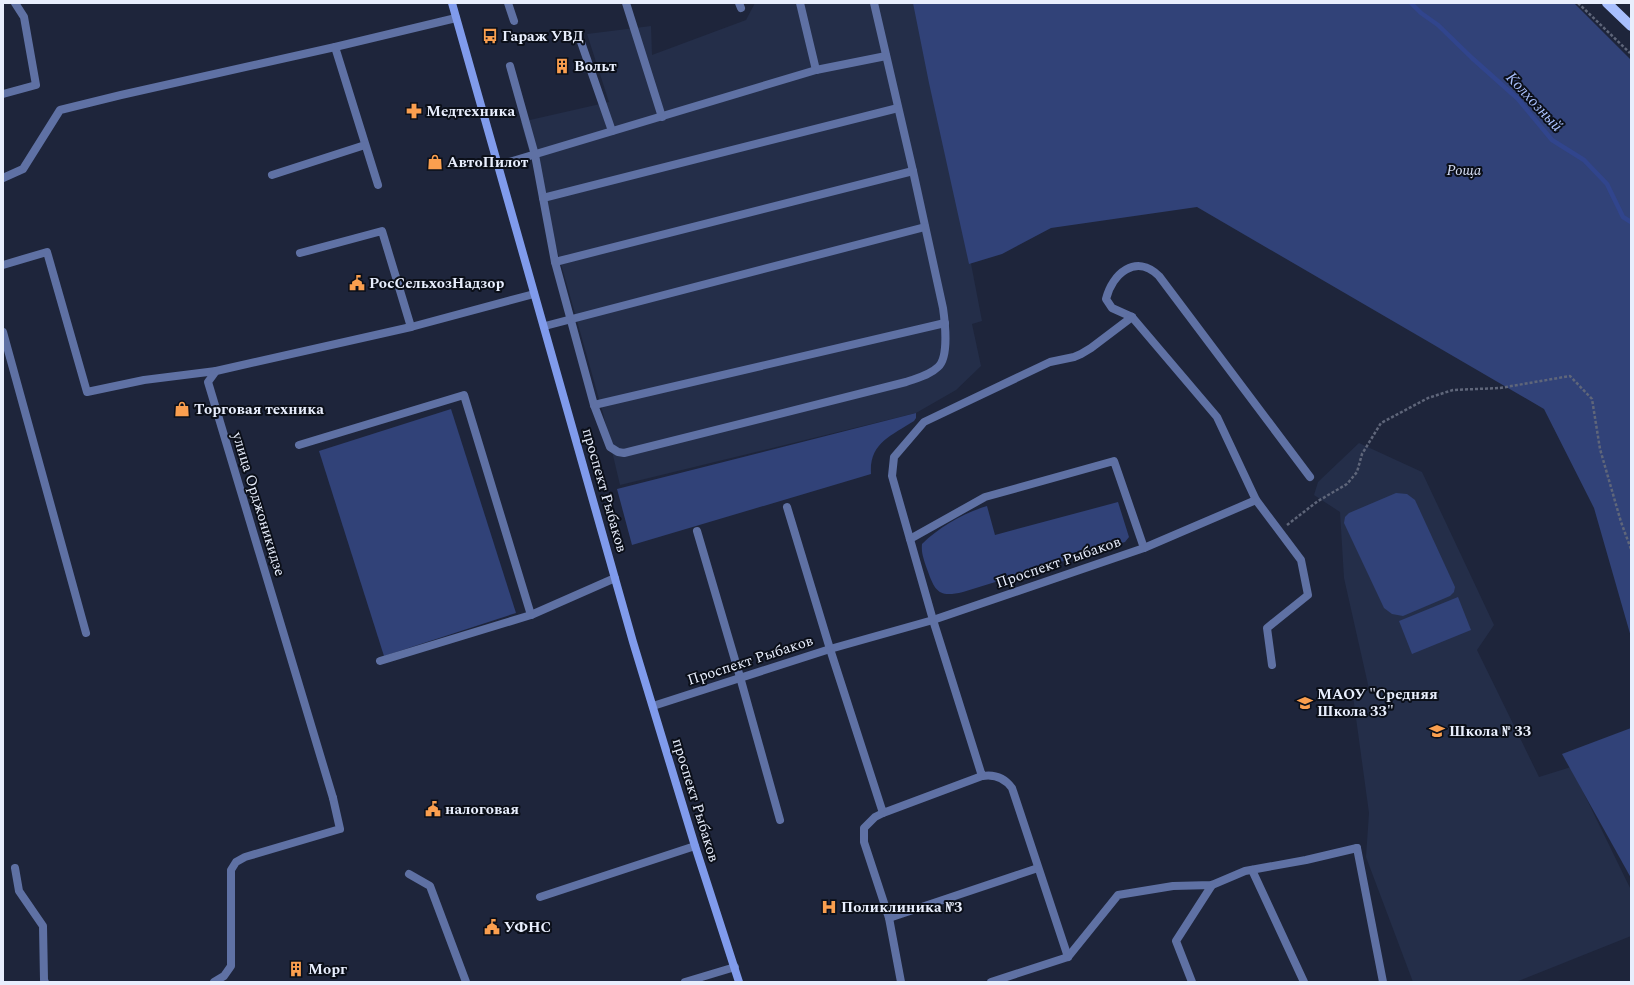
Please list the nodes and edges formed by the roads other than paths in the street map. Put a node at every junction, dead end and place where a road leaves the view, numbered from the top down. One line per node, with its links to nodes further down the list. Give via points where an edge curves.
1 (14, 3): 16 (street, via 24,17 36,85)
2 (452, 3): 8 (main road, проспект Рыбаков)
3 (508, 3): 9 (street)
4 (626, 3): 18 (street)
5 (800, 3): 15 (street)
6 (874, 3): 13 (street)
7 (1607, 3): 10 (main road)
8 (456, 18): 12 (street); 22 (main road, проспект Рыбаков)
9 (514, 21)
10 (1631, 26)
11 (581, 42): 19 (street)
12 (335, 47): 20 (street); 25 (street, via 60,110 23,169)
13 (886, 56): 15 (street); 17 (street)
14 (510, 66): 21 (street)
15 (816, 70): 18 (street)
16 (3, 94)
17 (898, 108): 23 (street); 27 (street)
18 (662, 117): 19 (street)
19 (612, 131): 21 (street)
20 (365, 145): 24 (street); 26 (street)
21 (535, 155): 22 (street); 27 (street)
22 (499, 165): 32 (main road, проспект Рыбаков)
23 (913, 172): 28 (street); 30 (street)
24 (272, 175)
25 (3, 178)
26 (378, 185)
27 (543, 198): 30 (street)
28 (924, 227): 34 (street); 35 (street)
29 (300, 253): 37 (street, via 382,231)
30 (555, 262): 34 (street)
31 (3, 265): 39 (street, via 47,252 87,392 144,380)
32 (534, 294): 36 (main road, проспект Рыбаков); 37 (street)
33 (1132, 317): 42 (street, via 1112,308 1106,299 1112,283 1122,271 1143,267 1159,276); 43 (street, via 1216,417); 46 (street, via 1081,354 1050,362 924,422 894,457 892,468)
34 (570, 318): 36 (street); 40 (street)
35 (945, 323): 40 (street); 40 (street, via 943,362 927,374 906,382 624,453 610,447)
36 (544, 326): 48 (main road, проспект Рыбаков)
37 (411, 327): 39 (street)
38 (3, 332): 51 (street)
39 (216, 371): 71 (street, улица Орджоникидзе, via 208,382 334,798 340,830 245,856 236,862 231,870 231,966 224,976)
40 (594, 405)
41 (299, 445): 49 (street, via 464,395)
42 (1310, 477)
43 (1256, 500): 47 (street, Проспект Рыбаков); 54 (street, via 1301,560 1308,595 1267,628)
44 (787, 506): 52 (street)
45 (697, 531): 55 (street)
46 (910, 539): 47 (street, via 985,497 1114,461); 50 (street)
47 (1144, 548): 50 (street, Проспект Рыбаков)
48 (614, 578): 49 (street); 56 (main road, проспект Рыбаков)
49 (531, 615): 53 (street)
50 (933, 620): 52 (street, Проспект Рыбаков); 57 (street)
51 (86, 633)
52 (830, 649): 55 (street, Проспект Рыбаков); 58 (street)
53 (380, 661)
54 (1272, 665)
55 (740, 677): 56 (street, Проспект Рыбаков); 59 (street)
56 (653, 706): 60 (main road, проспект Рыбаков)
57 (982, 776): 58 (street); 62 (street, via 1000,777 1012,788)
58 (883, 813): 67 (street, via 864,828 864,842)
59 (780, 820)
60 (695, 846): 66 (street); 69 (main road, проспект Рыбаков)
61 (15, 868): 70 (street, via 19,891 43,926)
62 (1038, 868): 67 (street); 68 (street)
63 (1252, 870): 65 (street); 78 (street); 79 (street, via 1357,848)
64 (409, 874): 72 (street, via 430,886)
65 (1212, 885): 68 (street, via 1173,886 1118,895); 77 (street, via 1176,941)
66 (540, 897)
67 (889, 918): 75 (street)
68 (1068, 957): 76 (street)
69 (735, 967): 73 (street); 74 (main road, проспект Рыбаков)
70 (45, 982)
71 (214, 982)
72 (466, 982)
73 (685, 982)
74 (739, 982)
75 (901, 982)
76 (991, 982)
77 (1192, 982)
78 (1304, 982)
79 (1383, 982)

